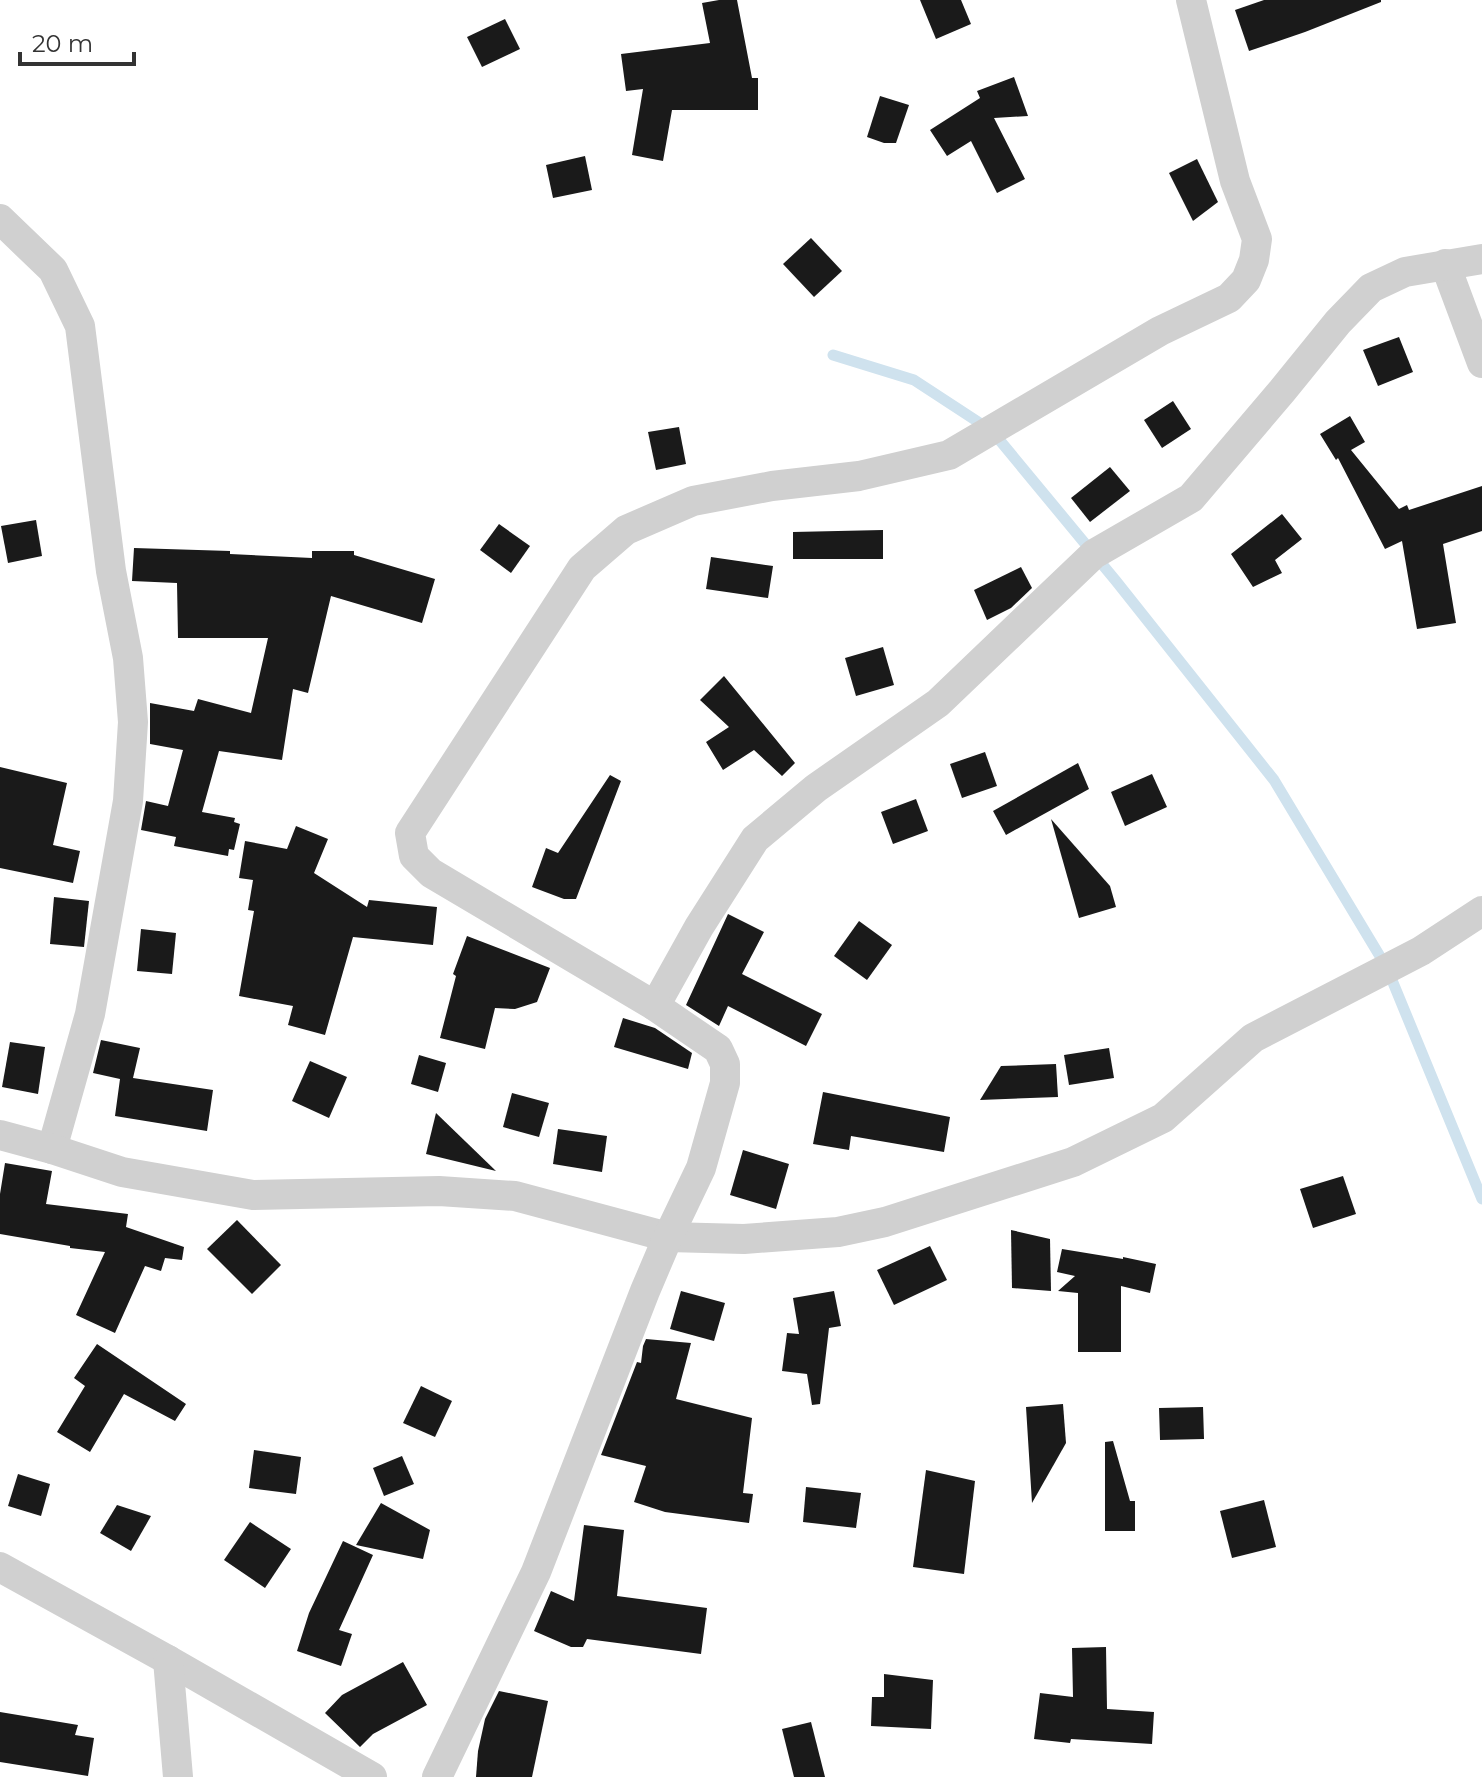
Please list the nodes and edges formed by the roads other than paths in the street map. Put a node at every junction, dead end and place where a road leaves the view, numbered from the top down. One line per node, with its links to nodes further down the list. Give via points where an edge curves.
1 (1191, 0): 7 (street, via 1235,181 1257,239 1246,280 1229,298 1160,331 949,455 859,476 693,501 626,530 582,568 410,833 414,856 431,873)
2 (0, 219): 9 (street, via 53,270 80,326 133,722 128,801 90,1014)
3 (1482, 259): 4 (street)
4 (1445, 264): 5 (street); 7 (street, via 1405,272 1371,288 1191,498 1094,554 938,703 816,788 755,839)
5 (1482, 363)
6 (1482, 911): 10 (street, via 1421,951 1253,1038 1163,1118 1073,1162 838,1232 744,1239)
7 (655, 1006): 10 (street, via 718,1049 725,1064 725,1083 701,1168)
8 (0, 1135): 9 (street)
9 (52, 1149): 10 (street, via 122,1172 253,1195 439,1191 515,1196)
10 (668, 1237): 15 (street, via 536,1572)
11 (0, 1567): 12 (street)
12 (168, 1660): 13 (street); 14 (street)
13 (178, 1777)
14 (372, 1777)
15 (437, 1777)

